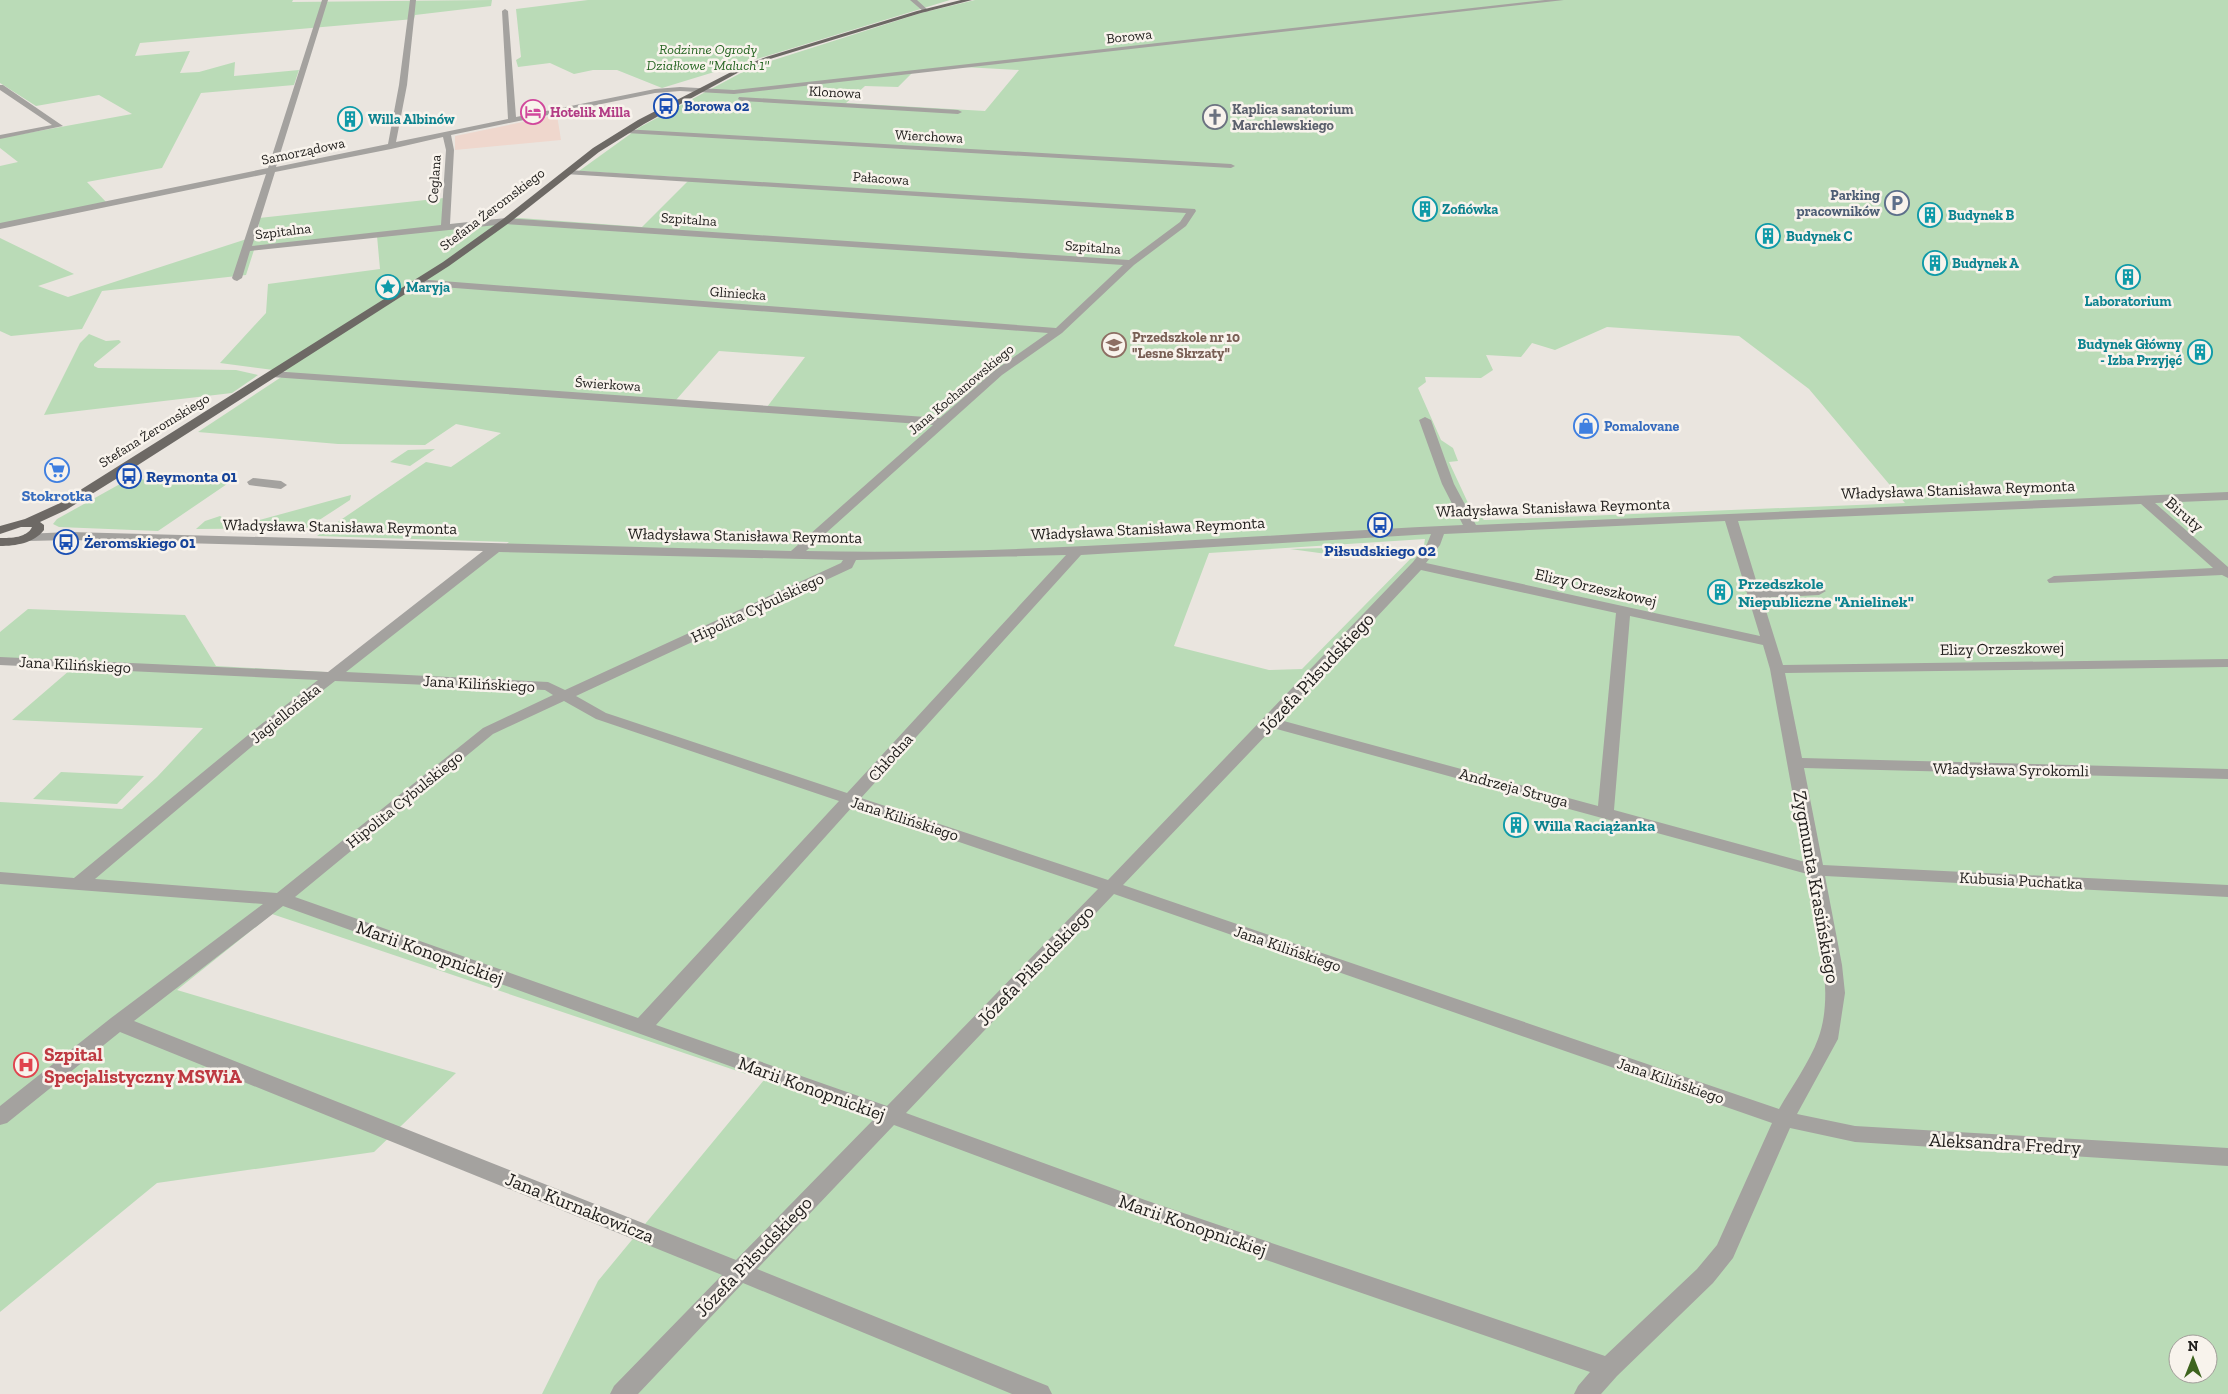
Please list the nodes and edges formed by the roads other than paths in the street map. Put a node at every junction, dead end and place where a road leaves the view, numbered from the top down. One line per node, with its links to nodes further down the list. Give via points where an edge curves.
1 (325, 0): 18 (street)
2 (413, 0): 16 (street, via 403,85)
3 (913, 0): 7 (street)
4 (969, 0): 7 (main road, Stefana Żeromskiego)
5 (1561, 0): 10 (street, Borowa)
6 (505, 11): 12 (street)
7 (926, 11): 9 (main road, Stefana Żeromskiego, via 768,58)
8 (0, 86): 15 (street, via 59,126)
9 (699, 91): 10 (street, Borowa); 12 (street, Samorządowa, via 655,91); 13 (main road, Stefana Żeromskiego)
10 (718, 93): 11 (street, Klonowa, via 715,96)
11 (958, 112)
12 (512, 121): 14 (street, Samorządowa)
13 (626, 131): 17 (street, Wierchowa); 19 (main road, Stefana Żeromskiego)
14 (447, 135): 16 (street, Samorządowa); 23 (street, Ceglana, via 450,150)
15 (0, 137)
16 (391, 147): 18 (street, Samorządowa)
17 (1231, 166)
18 (271, 171): 22 (street, Samorządowa); 24 (street)
19 (568, 172): 20 (street, Pałacowa); 21 (main road, Stefana Żeromskiego)
20 (1192, 211): 25 (street, Jana Kochanowskiego, via 1183,224)
21 (506, 221): 23 (street, Szpitalna); 25 (street, Szpitalna); 27 (main road, Stefana Żeromskiego)
22 (0, 226)
23 (445, 226): 24 (street, Szpitalna)
24 (246, 249): 26 (street)
25 (1131, 263): 28 (street, Jana Kochanowskiego)
26 (237, 278)
27 (416, 282): 28 (street, Gliniecka); 29 (main road, Stefana Żeromskiego)
28 (1058, 331): 31 (street, Jana Kochanowskiego, via 998,373)
29 (272, 374): 31 (street, Świerkowa); 38 (main road, Stefana Żeromskiego, via 62,507)
30 (1425, 420): 37 (street, via 1448,484)
31 (942, 422): 44 (street, Jana Kochanowskiego)
32 (253, 482): 33 (street)
33 (281, 485)
34 (2228, 496): 35 (street, Władysława Stanisława Reymonta)
35 (2143, 499): 36 (street, Władysława Stanisława Reymonta); 47 (street, Biruty)
36 (1730, 517): 37 (street, Władysława Stanisława Reymonta); 50 (street, Zygmunta Krasińskiego)
37 (1471, 528): 40 (street, Władysława Stanisława Reymonta)
38 (33, 529): 39 (main road, via 14,524); 41 (main road); 42 (street, Władysława Stanisława Reymonta, via 70,536 168,540)
39 (0, 530)
40 (1439, 530): 43 (street, Władysława Stanisława Reymonta); 46 (street, Józefa Piłsudskiego, via 1434,545)
41 (4, 544)
42 (496, 547): 44 (street, Władysława Stanisława Reymonta); 56 (street, Jagiellońska)
43 (1077, 550): 45 (street, Władysława Stanisława Reymonta); 61 (street, Chłodna)
44 (796, 553): 45 (street, Władysława Stanisława Reymonta)
45 (851, 556): 57 (street, Hipolita Cybulskiego, via 847,566)
46 (1418, 565): 51 (street, Elizy Orzeszkowej); 58 (street, Józefa Piłsudskiego)
47 (2227, 572): 48 (street)
48 (2054, 580)
49 (1819, 591): 50 (street)
50 (1754, 594): 52 (street, Zygmunta Krasińskiego)
51 (1623, 611): 52 (street, Elizy Orzeszkowej); 62 (street)
52 (1767, 642): 55 (street, Zygmunta Krasińskiego)
53 (0, 660): 56 (street, Jana Kilińskiego)
54 (2228, 663): 55 (street, Elizy Orzeszkowej)
55 (1776, 669): 59 (street, Zygmunta Krasińskiego)
56 (332, 676): 57 (street, Jana Kilińskiego, via 548,686); 65 (street, Jagiellońska)
57 (565, 695): 61 (street, Jana Kilińskiego, via 601,716); 68 (street, Hipolita Cybulskiego, via 488,731)
58 (1270, 722): 62 (street, Andrzeja Struga); 66 (street, Józefa Piłsudskiego)
59 (1794, 763): 60 (street, Władysława Syrokomli); 63 (street, Zygmunta Krasińskiego)
60 (2228, 774)
61 (851, 800): 66 (street, Jana Kilińskiego); 70 (street, Chłodna)
62 (1606, 812): 63 (street, Andrzeja Struga)
63 (1814, 870): 67 (street, Kubusia Puchatka); 73 (street, Zygmunta Krasińskiego, via 1836,993 1828,1039)
64 (0, 878): 65 (street, Marii Konopnickiej)
65 (78, 884): 68 (street, Marii Konopnickiej)
66 (1112, 887): 71 (street, Józefa Piłsudskiego); 73 (street, Jana Kilińskiego)
67 (2228, 891)
68 (281, 899): 69 (street, Hipolita Cybulskiego); 70 (street, Marii Konopnickiej)
69 (118, 1023): 72 (street, Hipolita Cybulskiego); 75 (street, Jana Kurnakowicza)
70 (641, 1028): 71 (street, Marii Konopnickiej)
71 (888, 1115): 75 (street, Józefa Piłsudskiego); 76 (street, Marii Konopnickiej, via 1151,1211)
72 (0, 1117)
73 (1784, 1119): 74 (street, Aleksandra Fredry, via 1855,1134); 76 (street, Zygmunta Krasińskiego, via 1726,1251 1705,1276)
74 (2228, 1157)
75 (740, 1271): 77 (street, Józefa Piłsudskiego); 78 (street, Jana Kurnakowicza)
76 (1609, 1368): 79 (street, Zygmunta Krasińskiego)
77 (622, 1394)
78 (1040, 1394)
79 (1586, 1394)

